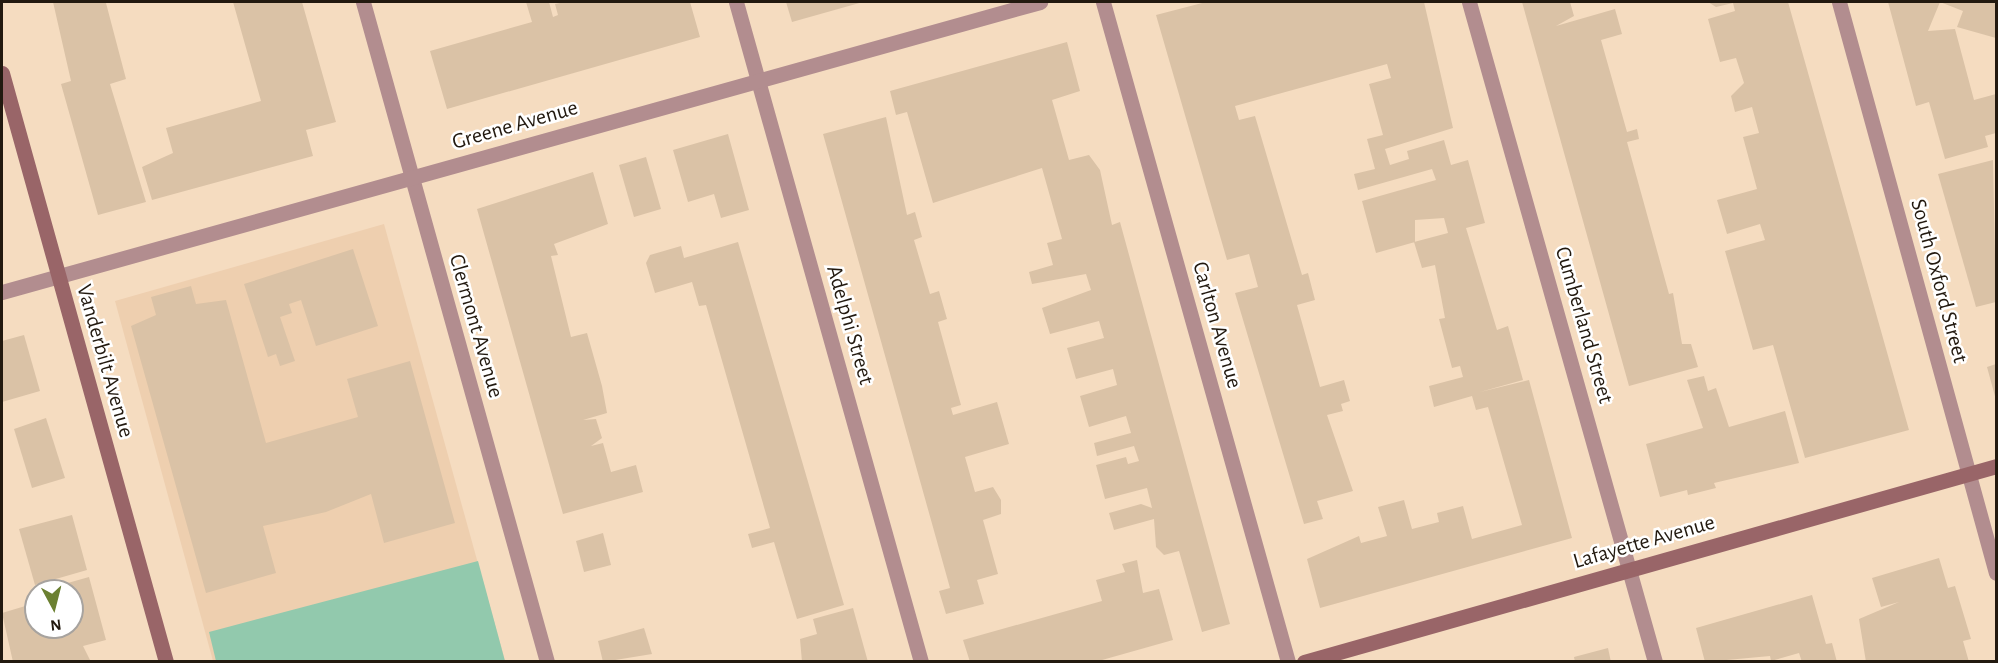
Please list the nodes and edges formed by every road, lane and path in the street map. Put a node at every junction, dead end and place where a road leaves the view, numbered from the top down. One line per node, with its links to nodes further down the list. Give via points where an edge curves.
1 (363, 2): 9 (street, Clermont Avenue)
2 (736, 2): 8 (street, Adelphi Street)
3 (1040, 2): 8 (street, Greene Avenue)
4 (1103, 2): 19 (street, Carlton Avenue)
5 (1469, 2): 14 (street, Cumberland Street)
6 (1839, 2): 13 (street, South Oxford Street)
7 (2, 73): 10 (main road, Vanderbilt Avenue)
8 (758, 80): 9 (street, Greene Avenue); 18 (street, Adelphi Street)
9 (411, 177): 10 (street, Greene Avenue); 17 (street, Clermont Avenue)
10 (58, 276): 11 (street, Greene Avenue); 16 (main road, Vanderbilt Avenue)
11 (2, 292)
12 (1996, 466): 13 (main road, Lafayette Avenue)
13 (1969, 474): 14 (main road, Lafayette Avenue); 15 (street, South Oxford Street)
14 (1629, 570): 20 (main road, Lafayette Avenue); 21 (street, Cumberland Street)
15 (1996, 573)
16 (166, 662)
17 (547, 662)
18 (921, 662)
19 (1288, 662)
20 (1304, 662)
21 (1655, 662)

